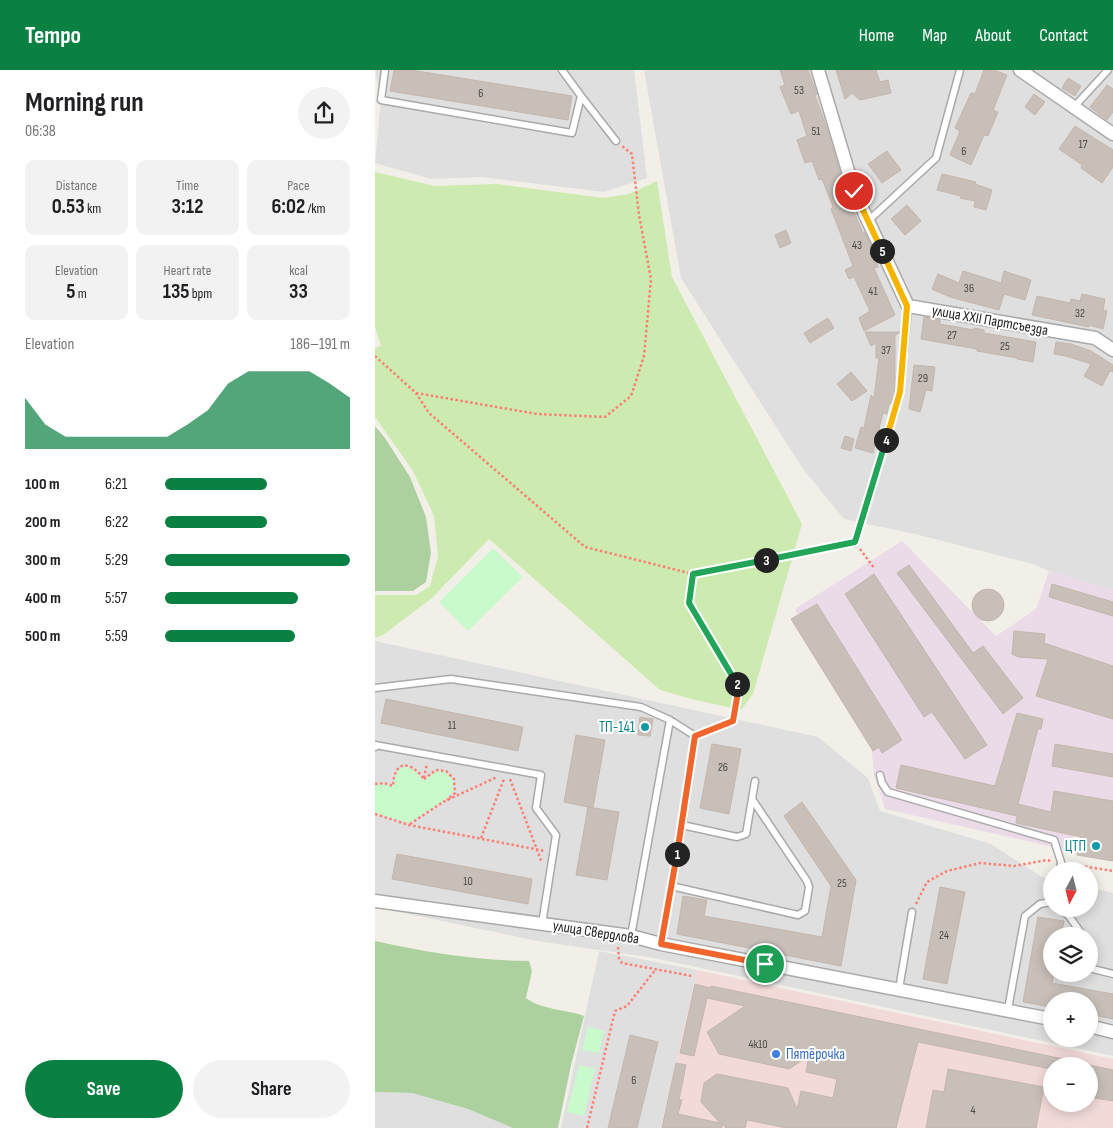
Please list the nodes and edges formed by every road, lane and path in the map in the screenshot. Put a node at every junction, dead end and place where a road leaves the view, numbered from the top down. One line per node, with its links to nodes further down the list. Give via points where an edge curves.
1 (385, 70): 7 (lane, via 381,100 572,133)
2 (562, 70): 7 (lane)
3 (818, 70): 11 (street, via 854,191)
4 (960, 70): 11 (lane, via 936,158)
5 (1020, 70): 8 (street)
6 (1108, 70): 8 (lane)
7 (581, 96): 10 (lane)
8 (1073, 108): 9 (street)
9 (1113, 134)
10 (616, 141): 15 (path, via 632,154 651,279 644,356 631,396 605,417 537,414)
11 (868, 221): 12 (street)
12 (907, 306): 13 (street, улица XXII Партсъезда, via 1095,338); 16 (lane, via 900,392)
13 (1113, 350)
14 (375, 356): 15 (path)
15 (416, 393): 18 (path, via 429,413 585,547)
16 (855, 542): 17 (path); 18 (path)
17 (874, 568)
18 (693, 574): 21 (path, via 689,603 739,686 733,721)
19 (375, 688): 20 (lane, via 451,679 641,707)
20 (670, 720): 21 (lane); 49 (lane)
21 (695, 736): 35 (lane)
22 (375, 745): 23 (lane)
23 (429, 754): 27 (path); 38 (lane, via 541,775 536,808 556,835)
24 (880, 774): 39 (lane, via 888,792 1054,840)
25 (499, 776): 32 (path)
26 (510, 778): 37 (path)
27 (424, 779): 30 (path, via 412,766 403,766 393,776 393,786); 32 (path, via 436,770 446,771 454,779 455,793)
28 (504, 779): 36 (path)
29 (755, 781): 31 (lane)
30 (375, 784)
31 (752, 799): 35 (lane, via 746,834 737,836); 43 (lane, via 807,881 805,911 798,915)
32 (443, 802): 34 (path)
33 (375, 814): 34 (path)
34 (409, 825): 36 (path)
35 (682, 825): 43 (lane)
36 (481, 838): 37 (path)
37 (537, 850): 38 (path); 42 (path)
38 (553, 853): 42 (lane)
39 (1061, 862): 46 (path, via 1047,860 1014,866 980,863 947,870 927,882)
40 (1098, 868): 41 (path)
41 (1113, 871)
42 (549, 881): 47 (lane)
43 (671, 886): 50 (lane)
44 (375, 900): 47 (street, улица Свердлова)
45 (1043, 903): 56 (lane, via 1025,916)
46 (912, 912): 55 (lane)
47 (542, 924): 48 (street, улица Свердлова)
48 (618, 934): 49 (street, улица Свердлова); 51 (path, via 620,962)
49 (631, 936): 50 (street, улица Свердлова)
50 (661, 944): 55 (street, улица Свердлова)
51 (656, 969): 54 (path); 60 (path, via 627,1006 615,1011)
52 (1098, 970): 53 (lane)
53 (1113, 974)
54 (692, 976)
55 (899, 989): 56 (street, улица Свердлова)
56 (1008, 1010): 57 (street, улица Свердлова)
57 (1043, 1017)
58 (1098, 1028): 59 (street)
59 (1113, 1032)
60 (587, 1128)

